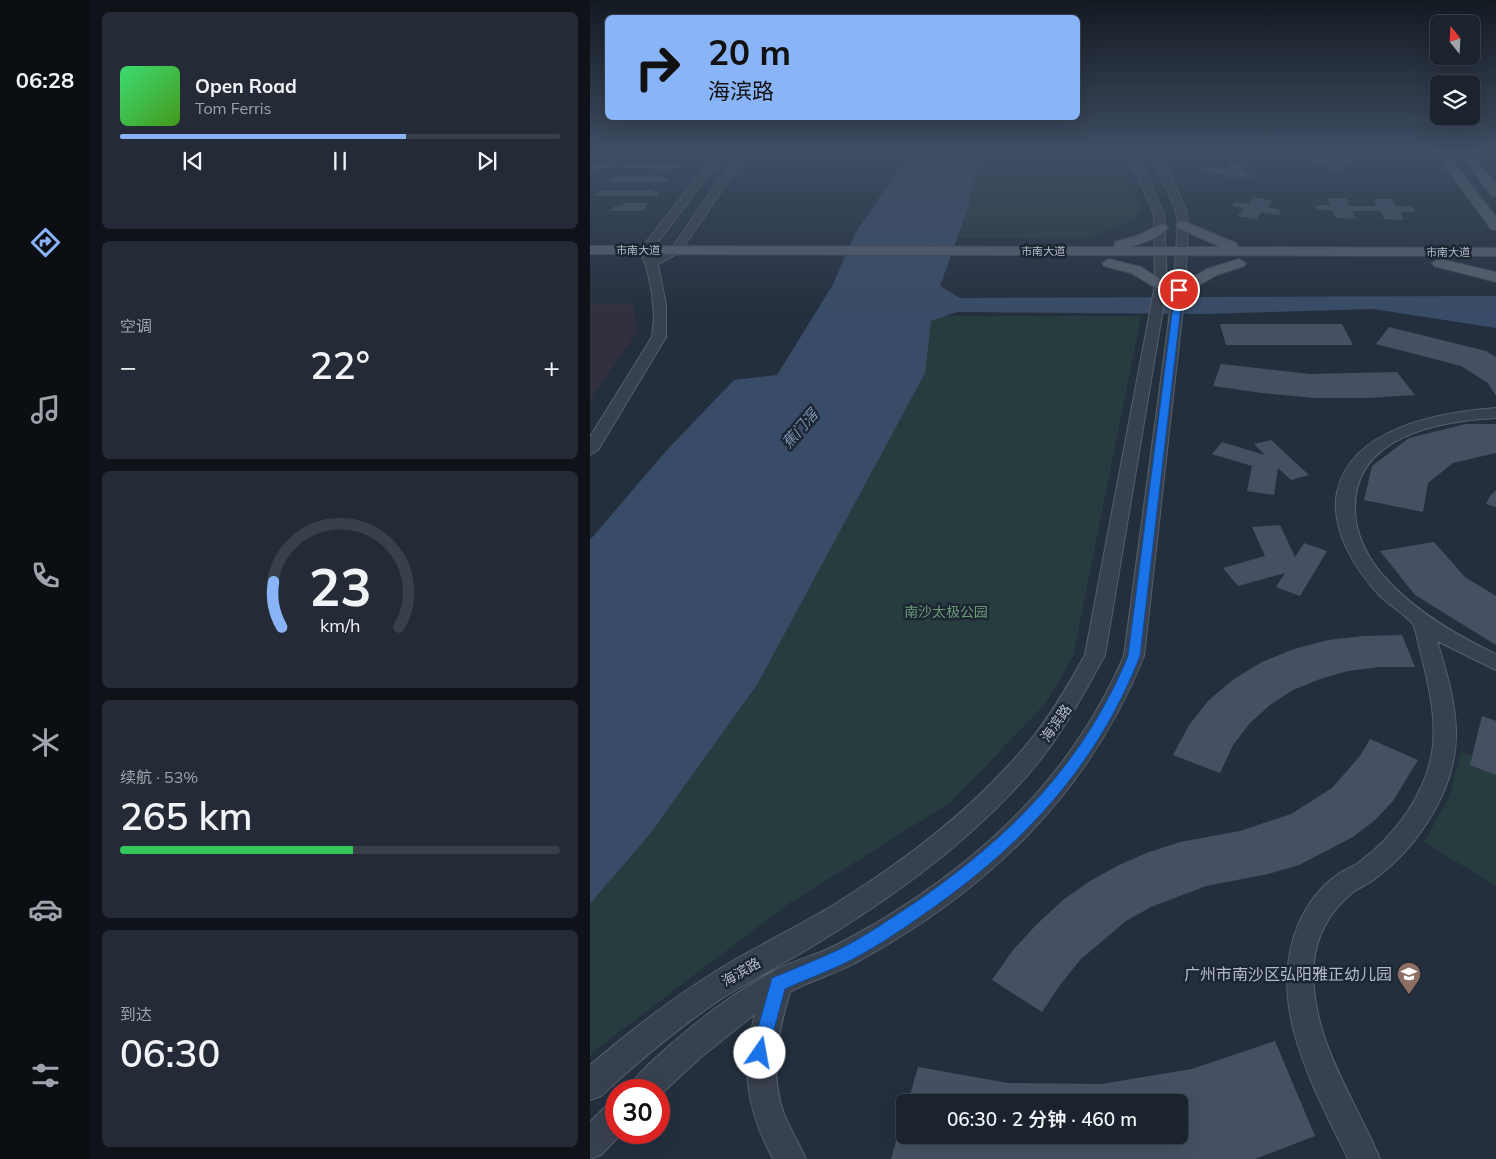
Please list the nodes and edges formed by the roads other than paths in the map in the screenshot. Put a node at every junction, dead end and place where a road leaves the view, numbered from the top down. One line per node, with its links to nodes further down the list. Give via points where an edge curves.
1 (684, 206): 13 (street)
2 (706, 206): 10 (street)
3 (1156, 206): 7 (street, 海滨路)
4 (1179, 206): 6 (street, 海滨路)
5 (1473, 206): 8 (main road)
6 (1183, 225): 11 (main road, via 1222,244); 17 (street, 海滨路)
7 (1162, 228): 15 (main road); 16 (street, 海滨路)
8 (1487, 229): 18 (main road)
9 (590, 250): 13 (main road, 市南大道)
10 (676, 250): 13 (main road, 市南大道); 14 (main road, 市南大道)
11 (1252, 252): 17 (main road, 市南大道); 18 (main road, 市南大道)
12 (1496, 252): 18 (main road, 市南大道)
13 (649, 256): 14 (main road, 市南大道); 19 (main road, 市南大道); 27 (street, via 661,324 659,337)
14 (734, 256): 15 (main road, 市南大道)
15 (1103, 257): 16 (main road, 市南大道); 23 (main road, via 1136,270)
16 (1161, 257): 17 (main road, 市南大道); 23 (street, 海滨路)
17 (1181, 257): 20 (main road, 市南大道); 24 (street, 海滨路)
18 (1436, 258): 20 (main road, 市南大道); 21 (main road, 市南大道); 22 (main road)
19 (590, 262)
20 (1239, 263): 24 (main road, via 1212,272)
21 (1496, 264)
22 (1496, 277)
23 (1161, 285): 25 (street, 海滨路)
24 (1179, 290): 25 (street, 海滨路)
25 (1164, 322): 30 (street, 海滨路, via 1134,656 1100,728 1042,804 1003,844 957,882 845,955); 32 (street, 海滨路, via 1096,655 1058,723 998,794 959,830 807,936 728,978 648,1034)
26 (1496, 413): 28 (street, via 1454,416 1397,433 1366,453 1351,474 1344,499 1347,527 1361,557 1386,589)
27 (590, 450)
28 (1422, 621): 29 (street, via 1469,651); 36 (street, via 1443,705 1444,748 1432,791 1408,832 1370,869 1342,886 1320,909 1306,938 1300,973 1303,1012 1316,1054)
29 (1496, 663)
30 (778, 984): 31 (street, 海滨路, via 716,1027); 35 (street, via 760,1053 761,1083 766,1113)
31 (657, 1079)
32 (590, 1085)
33 (605, 1129): 34 (street)
34 (590, 1144)
35 (790, 1159)
36 (1364, 1159)

